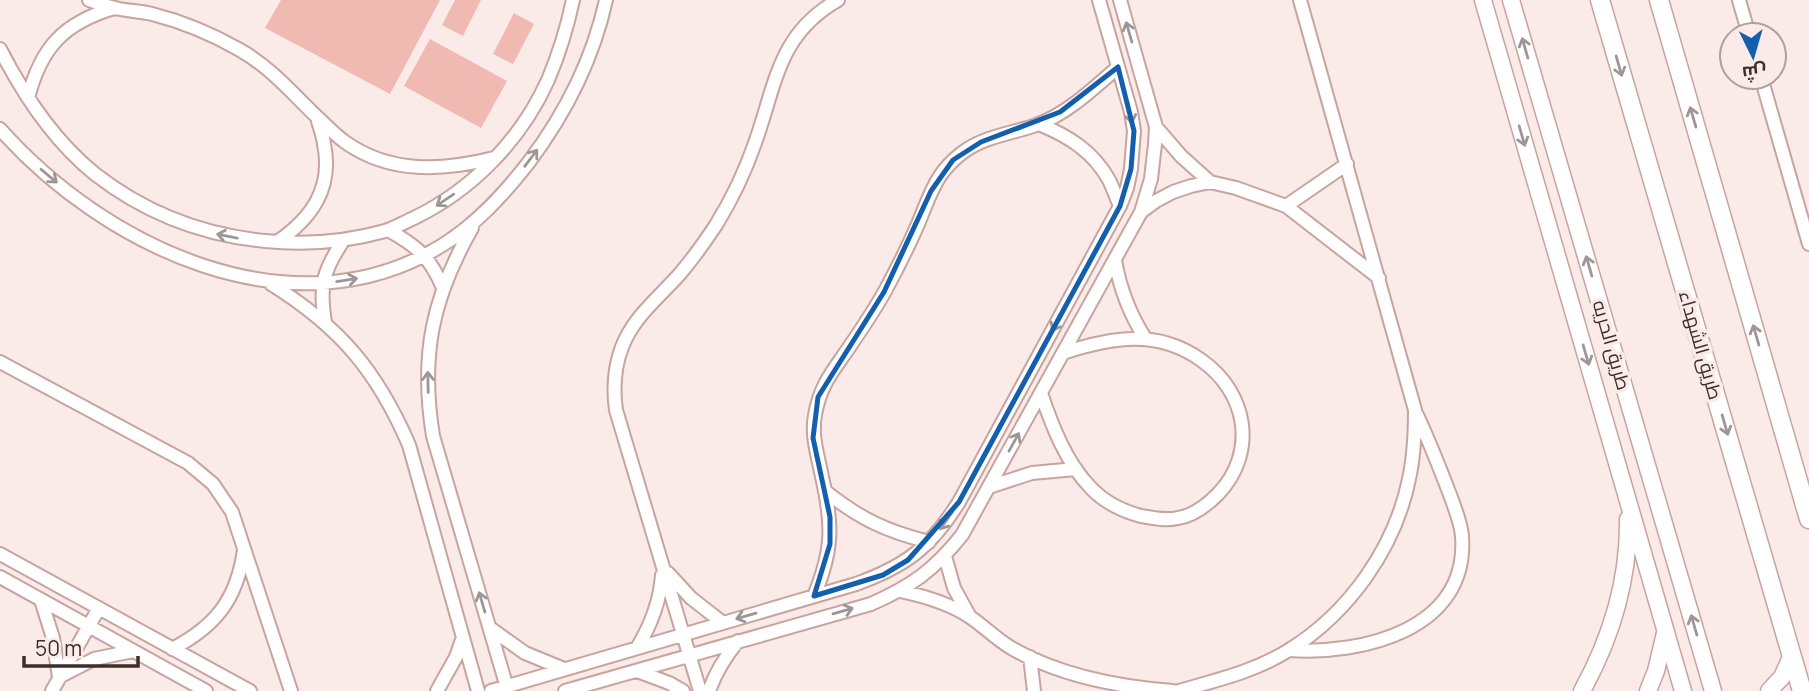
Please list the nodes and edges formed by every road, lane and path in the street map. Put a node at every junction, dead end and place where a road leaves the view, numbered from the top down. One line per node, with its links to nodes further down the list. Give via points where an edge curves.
1 (89, 0): 13 (street)
2 (573, 0): 23 (street, via 564,40 547,82)
3 (606, 0): 29 (street, one-way to 3, via 517,176 561,114 588,58)
4 (838, 0): 55 (street, via 809,21 787,49 755,143 724,211 621,348 614,377 616,410)
5 (1099, 0): 16 (street)
6 (1119, 0): 21 (street, one-way to 6)
7 (1300, 0): 24 (street)
8 (1483, 0): 49 (street, طريق الحريه, one-way to 49)
9 (1511, 0): 97 (street, طريق الحريه, one-way to 9)
10 (1600, 0): 74 (main road, طريق الشهداء, one-way to 74)
11 (1659, 0): 50 (main road, one-way to 11)
12 (1739, 0): 14 (street)
13 (114, 8): 18 (street, via 93,14 57,39 43,57); 19 (street, via 182,22 214,36 273,73)
14 (1745, 21)
15 (0, 49): 18 (street)
16 (1118, 66): 20 (street, via 1081,99); 26 (street, one-way to 26, via 1134,131 1132,169)
17 (1765, 91): 33 (street)
18 (28, 98): 32 (street, one-way to 18, via 213,233 150,210 69,151)
19 (316, 117): 23 (street, via 365,153 408,166 453,167); 32 (street, via 325,144 324,182 308,217)
20 (1039, 124): 26 (street, via 1067,136 1090,154 1108,178); 48 (street, via 965,151 931,191 884,292 818,397 813,439)
21 (1156, 127): 25 (street); 28 (street, via 1151,179)
22 (2, 133): 37 (street, one-way to 37, via 70,193 143,241 182,258)
23 (497, 157): 30 (street, one-way to 30, via 466,186)
24 (1347, 164): 27 (street); 36 (street)
25 (1210, 182): 27 (street); 28 (street, via 1173,192)
26 (1120, 206): 51 (street, one-way to 51, via 959,502)
27 (1286, 206): 36 (street)
28 (1141, 212): 35 (street)
29 (476, 219): 34 (street); 39 (street)
30 (388, 230): 31 (street); 34 (street)
31 (343, 241): 32 (street); 38 (street)
32 (277, 242)
33 (1809, 244)
34 (425, 256): 38 (street, one-way to 34, via 375,275); 39 (street)
35 (1115, 260): 41 (street, via 1125,301); 42 (street)
36 (1379, 278): 45 (street)
37 (265, 281): 38 (street); 40 (street)
38 (323, 284): 40 (street)
39 (443, 288): 64 (street, one-way to 39, via 429,411 430,336)
40 (325, 322): 67 (street, via 374,379 399,422)
41 (1145, 338): 42 (street); 46 (street, via 1190,352 1225,383 1241,417 1238,464 1210,502 1178,519 1154,519 1109,503)
42 (1063, 353): 44 (street)
43 (0, 362): 52 (street, via 201,473 224,498)
44 (1041, 393): 46 (street); 47 (street, one-way to 44)
45 (1415, 410): 71 (street, via 1409,480 1384,547 1343,605); 71 (street, via 1458,515 1462,556 1457,577 1447,596 1409,630 1343,649)
46 (1076, 469): 47 (street, via 1032,473)
47 (989, 487): 54 (street)
48 (825, 491): 51 (street, via 874,524); 58 (street, via 830,544)
49 (1628, 499): 65 (street, طريق الحريه); 94 (street, via 1626,568 1619,601 1605,645)
50 (1809, 519)
51 (929, 542): 58 (street, via 883,575)
52 (244, 546): 70 (street, via 241,568 224,608 209,625); 84 (street)
53 (0, 554): 60 (street)
54 (945, 556): 57 (street); 61 (street, via 954,588)
55 (663, 567): 62 (street, via 691,598); 66 (street); 69 (street, via 656,610)
56 (0, 577): 59 (street)
57 (900, 591): 61 (street, via 936,600); 68 (street, one-way to 57, via 871,604)
58 (814, 596): 62 (street, one-way to 62)
59 (41, 600): 63 (street); 78 (street)
60 (99, 608): 63 (street); 70 (street)
61 (970, 617): 75 (street, via 998,640)
62 (723, 623): 66 (street)
63 (88, 626): 72 (street); 78 (street)
64 (490, 628): 76 (street, via 525,653); 79 (street)
65 (1665, 630): 95 (street); 96 (street, طريق الحريه)
66 (683, 635): 69 (street); 73 (street)
67 (463, 636): 85 (street); 86 (street)
68 (738, 641): 73 (street); 90 (street, via 715,673)
69 (637, 648): 76 (street)
70 (172, 649): 83 (street)
71 (1289, 650): 93 (street, via 1246,671)
72 (133, 651): 78 (street, via 94,659); 82 (street)
73 (690, 655): 77 (street); 89 (street)
74 (1792, 655): 98 (street); 99 (main road, طريق الشهداء)
75 (1030, 657): 91 (street); 92 (street, via 1102,681)
76 (564, 669): 79 (street)
77 (637, 670): 80 (street); 88 (street)
78 (60, 677): 81 (street)
79 (508, 689): 87 (street)
80 (569, 690)
81 (52, 691)
82 (206, 691)
83 (250, 691)
84 (291, 691)
85 (437, 691)
86 (478, 691)
87 (491, 691)
88 (683, 691)
89 (700, 691)
90 (709, 691)
91 (1034, 691)
92 (1173, 691)
93 (1180, 691)
94 (1582, 691)
95 (1648, 691)
96 (1683, 691)
97 (1713, 691)
98 (1769, 691)
99 (1802, 691)

